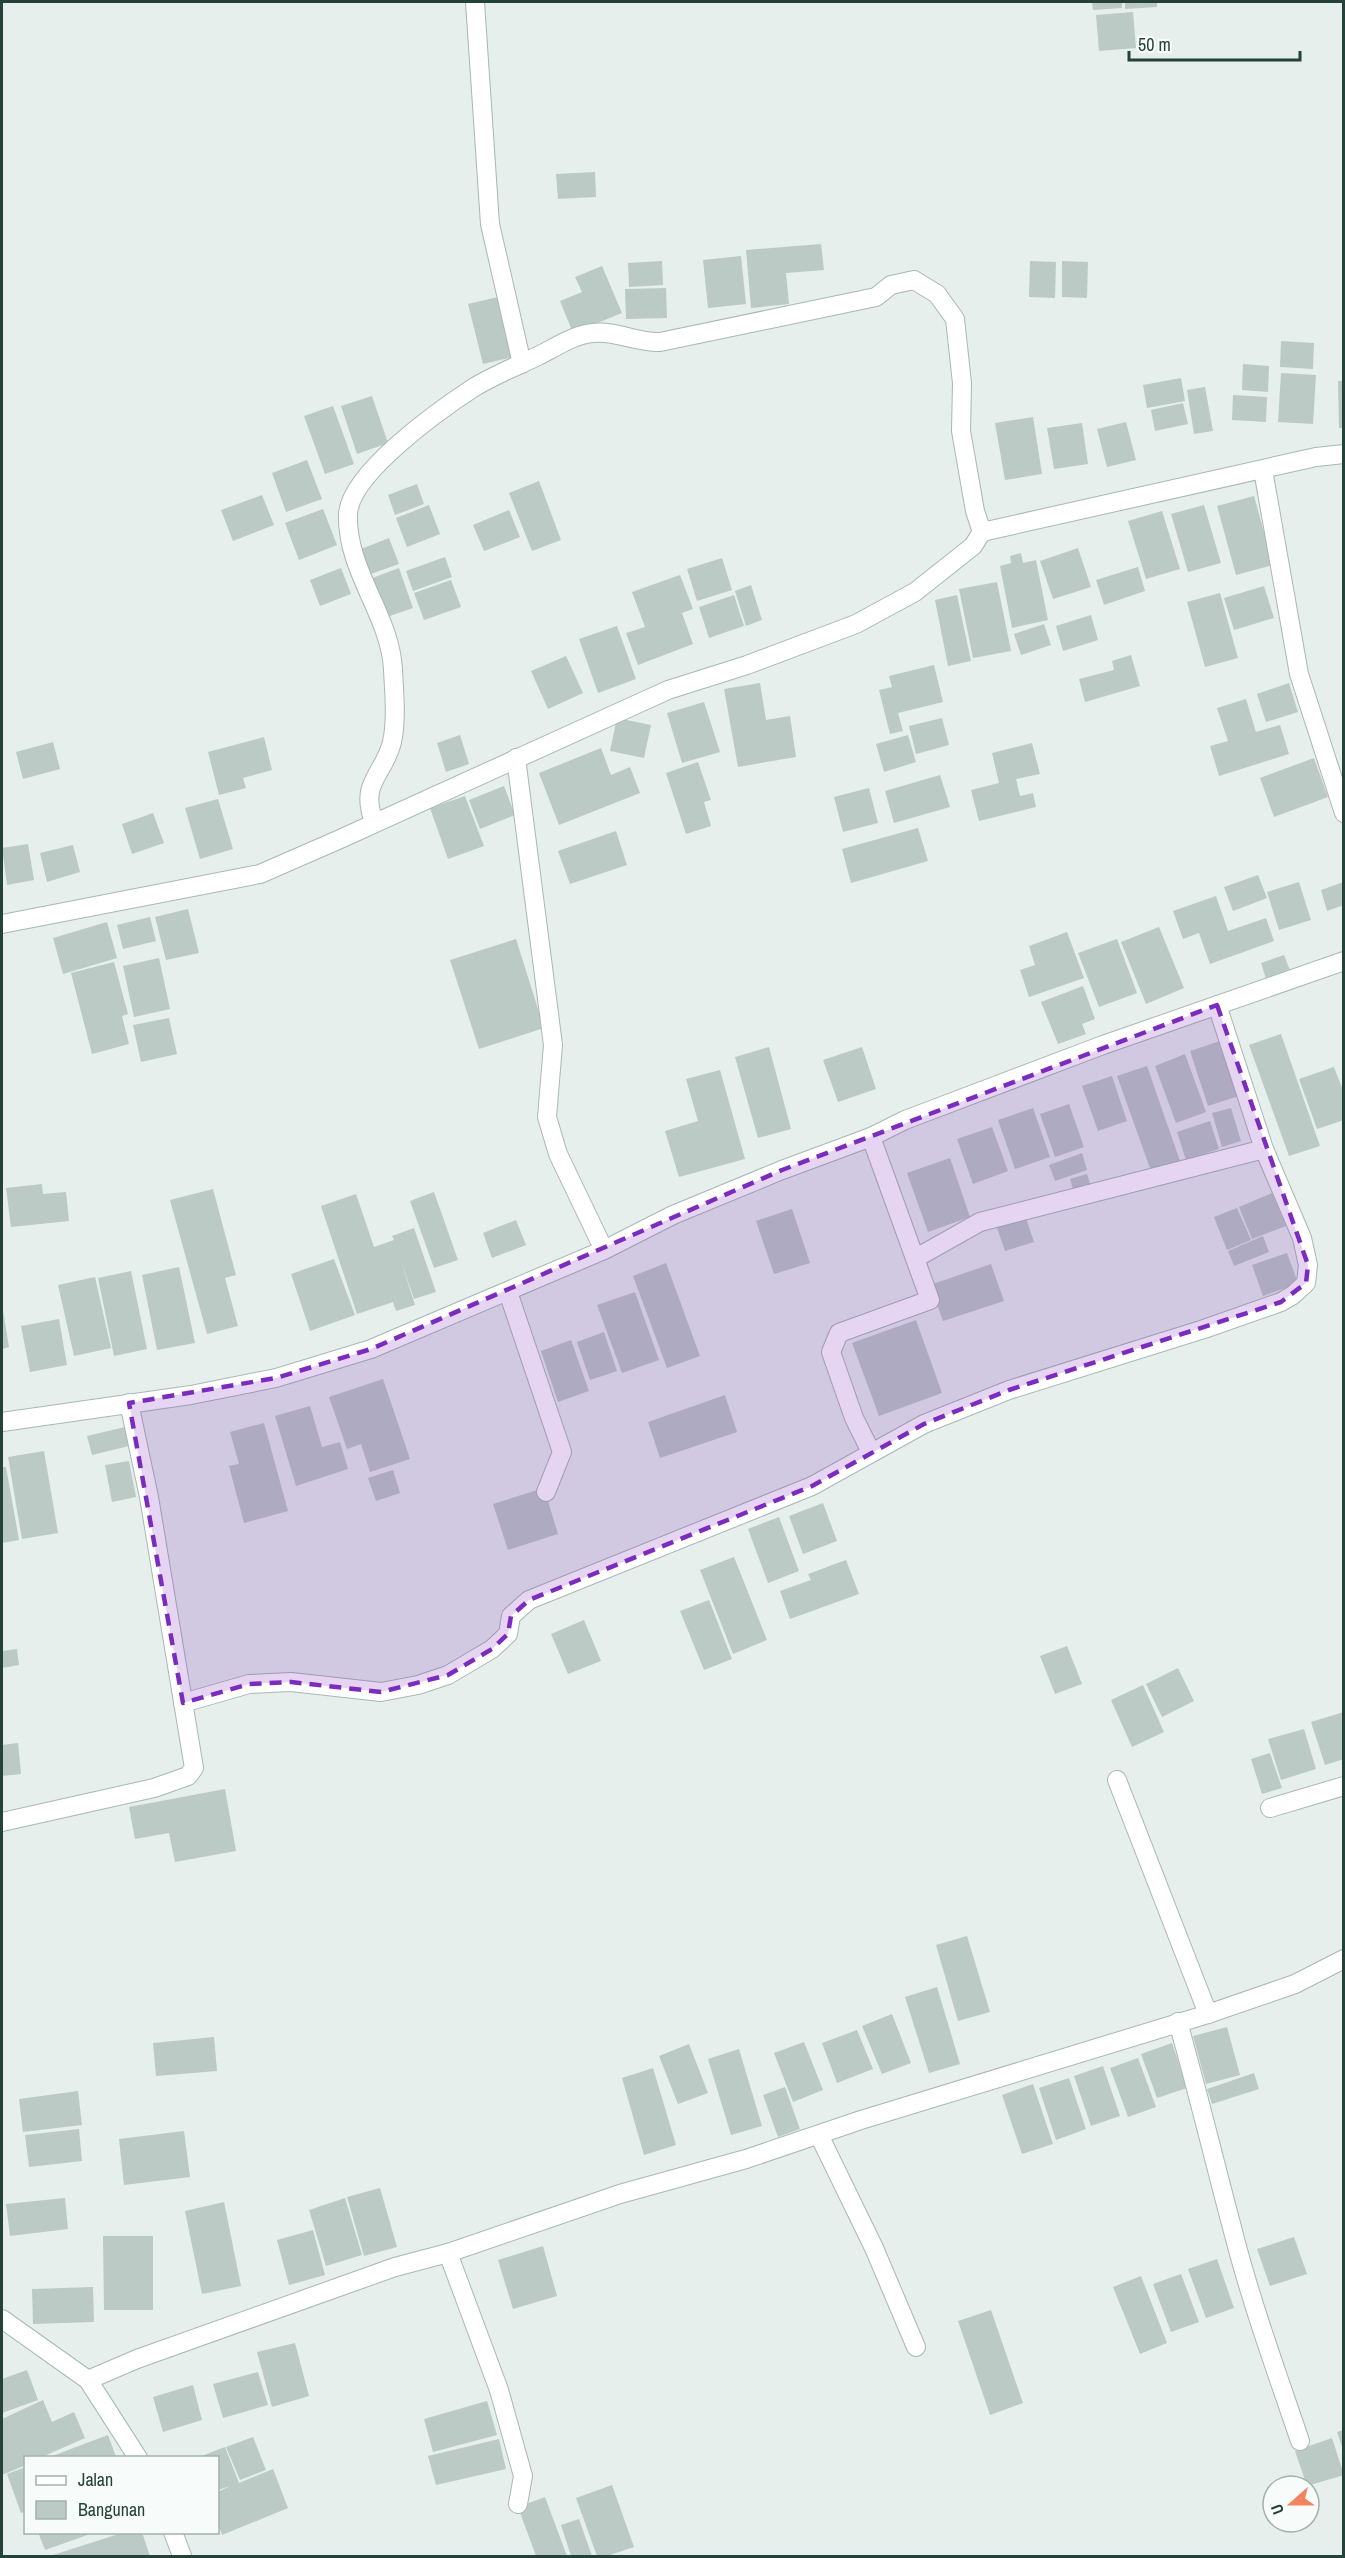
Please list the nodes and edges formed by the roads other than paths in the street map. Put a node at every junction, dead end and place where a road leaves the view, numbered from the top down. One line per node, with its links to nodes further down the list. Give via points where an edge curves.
1 (475, 2): 2 (street, via 490,224)
2 (522, 364): 5 (street, via 592,333 660,342 876,297 891,285 914,280 937,294 955,319 962,383 961,431); 8 (street, via 474,387 390,453 361,481 348,512 353,553 392,652 392,743 371,785 369,807)
3 (1344, 454): 4 (street)
4 (1263, 470): 5 (street); 7 (street, via 1299,674)
5 (982, 532): 6 (street, via 973,546 915,592 856,624 668,690)
6 (516, 758): 8 (street); 14 (street, via 553,1045 547,1117 558,1154)
7 (1344, 813)
8 (374, 822): 9 (street, via 260,874)
9 (2, 924)
10 (1344, 961): 11 (street)
11 (1217, 1005): 12 (street, via 927,1112); 13 (street)
12 (871, 1137): 14 (street, via 673,1215); 15 (street)
13 (1264, 1149): 15 (street, via 980,1222); 19 (street, via 1302,1238 1308,1264 1306,1283 1293,1295 1204,1329 1009,1390 924,1424)
14 (604, 1250): 16 (street)
15 (916, 1258): 19 (street, via 930,1300 839,1333 832,1345 854,1418)
16 (508, 1292): 17 (street, via 371,1349 276,1378); 20 (street, via 562,1452)
17 (129, 1403): 18 (street); 21 (street, via 149,1497)
18 (2, 1422)
19 (871, 1452): 21 (street, via 812,1486 529,1600 511,1616 508,1634 492,1649 448,1675 381,1692 291,1682 249,1684)
20 (546, 1492)
21 (183, 1703): 25 (street, via 194,1759 188,1776 154,1788)
22 (1117, 1780): 27 (street)
23 (1344, 1786): 24 (street)
24 (1270, 1809)
25 (2, 1822)
26 (1344, 1959): 27 (street, via 1295,1984)
27 (1208, 2014): 28 (street)
28 (1178, 2022): 29 (street); 34 (street, via 1234,2236)
29 (819, 2135): 30 (street, via 620,2194); 32 (street, via 874,2248)
30 (448, 2253): 33 (street, via 395,2266); 36 (street, via 505,2411 523,2476)
31 (2, 2319): 33 (street)
32 (916, 2348)
33 (88, 2380): 35 (street)
34 (1300, 2441)
35 (137, 2456)
36 (518, 2504)
37 (174, 2534): 38 (street)
38 (182, 2556)

